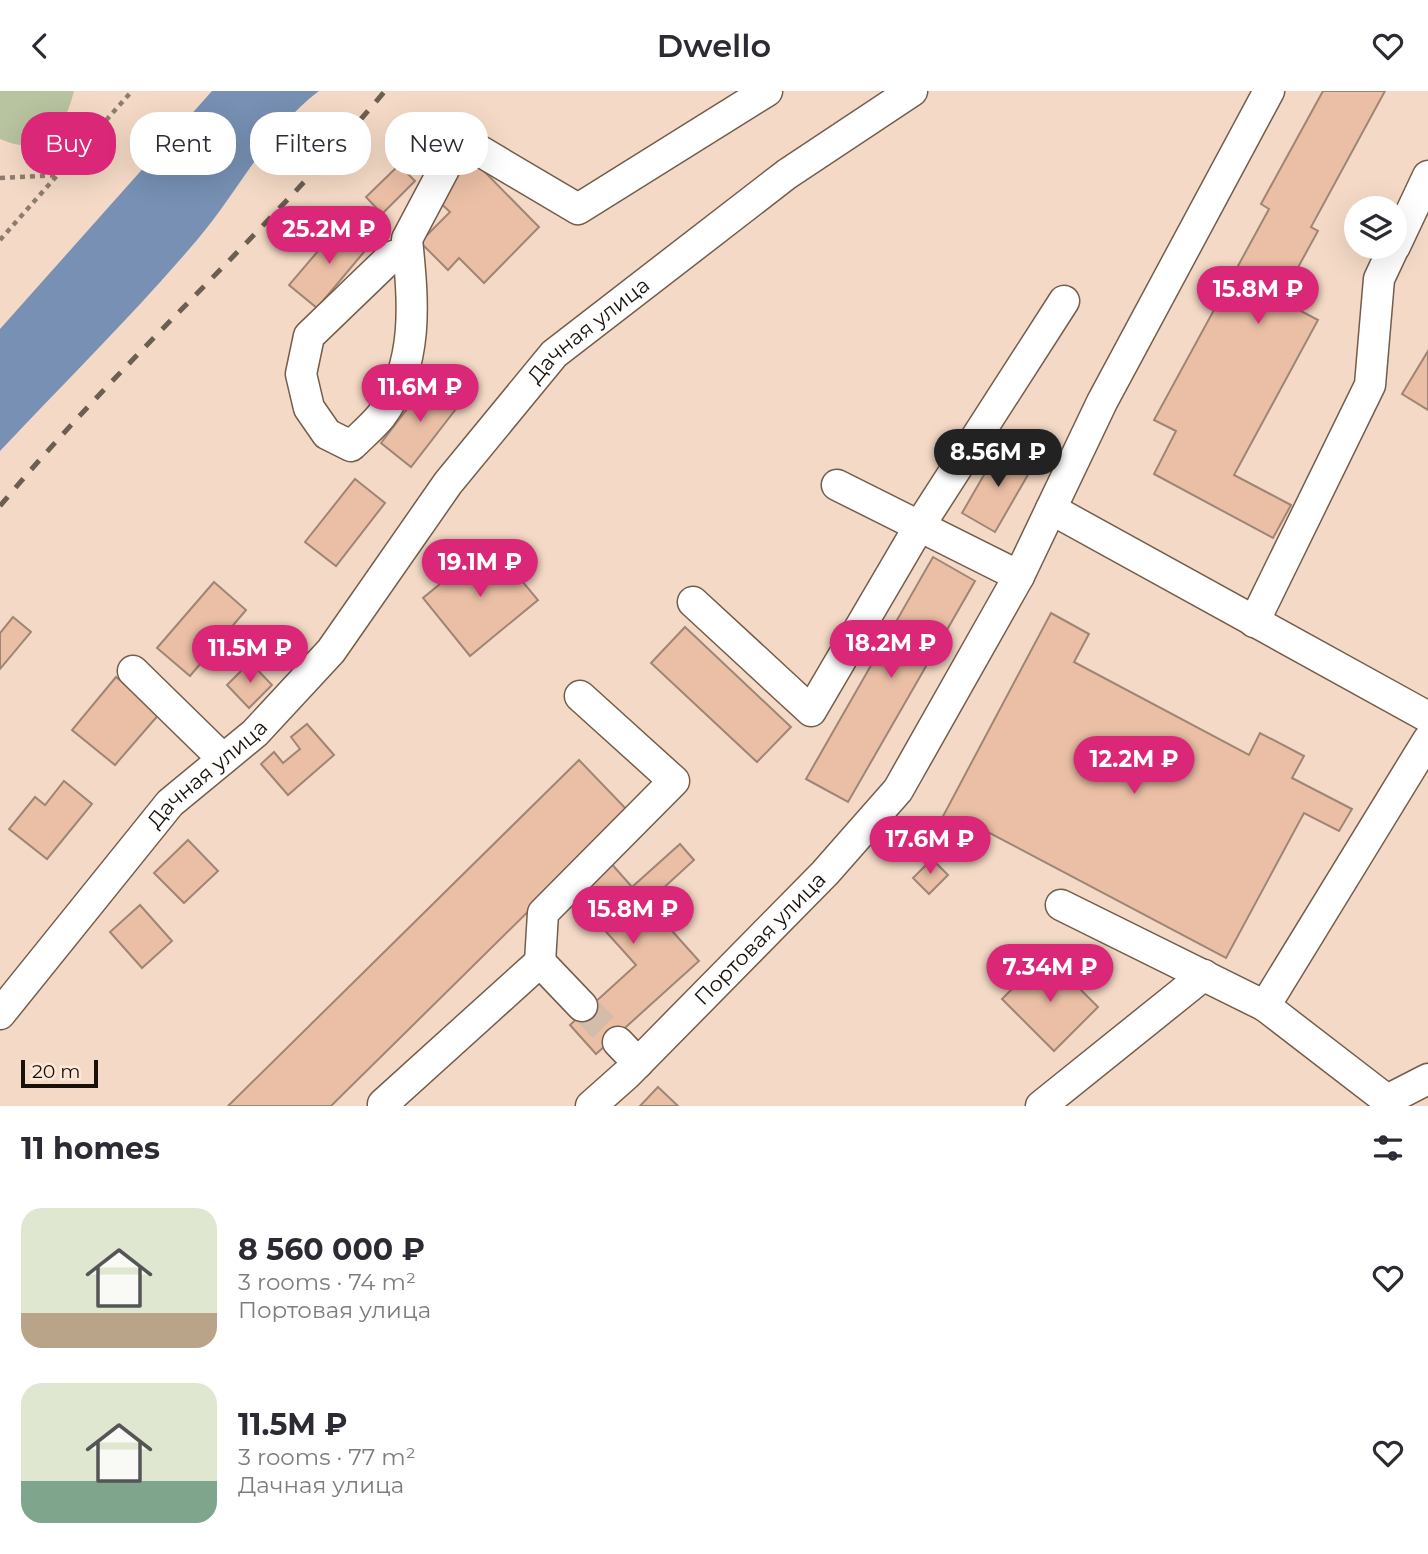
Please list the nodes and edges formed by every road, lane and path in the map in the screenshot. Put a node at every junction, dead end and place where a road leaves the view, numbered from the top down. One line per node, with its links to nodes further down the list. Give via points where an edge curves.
1 (132, 91): 5 (path)
2 (767, 91): 11 (street, via 578,209 480,151 451,156 407,239)
3 (912, 91): 24 (street, Дачная улица, via 787,174 554,354 448,483 331,650 255,733)
4 (1269, 91): 15 (street, Портовая улица, via 1102,402)
5 (114, 112)
6 (58, 175): 8 (path); 10 (path)
7 (1428, 176): 9 (street)
8 (0, 179)
9 (1407, 221)
10 (0, 240)
11 (408, 251): 11 (street, via 414,300 400,383 380,416 351,446 327,434 309,408 301,374 310,336 391,257)
12 (1389, 259): 19 (street, via 1379,279 1370,385)
13 (1064, 300): 16 (street)
14 (837, 485): 16 (street)
15 (1051, 509): 17 (street, Портовая улица); 19 (street)
16 (920, 525): 17 (street); 18 (street, via 811,711)
17 (1019, 576): 33 (street, Портовая улица, via 898,790 825,873 628,1053)
18 (693, 603)
19 (1254, 622): 22 (street)
20 (132, 671): 24 (street)
21 (580, 696): 26 (street, via 674,781 543,913)
22 (1428, 717)
23 (1428, 740): 29 (street)
24 (223, 759): 30 (street, Дачная улица, via 170,803)
25 (1061, 905): 27 (street)
26 (540, 962): 28 (street); 32 (street)
27 (1204, 975): 29 (street); 34 (street)
28 (582, 1006)
29 (1265, 1006): 31 (street, via 1387,1100)
30 (0, 1014)
31 (1428, 1079)
32 (383, 1104)
33 (591, 1106)
34 (1041, 1106)

